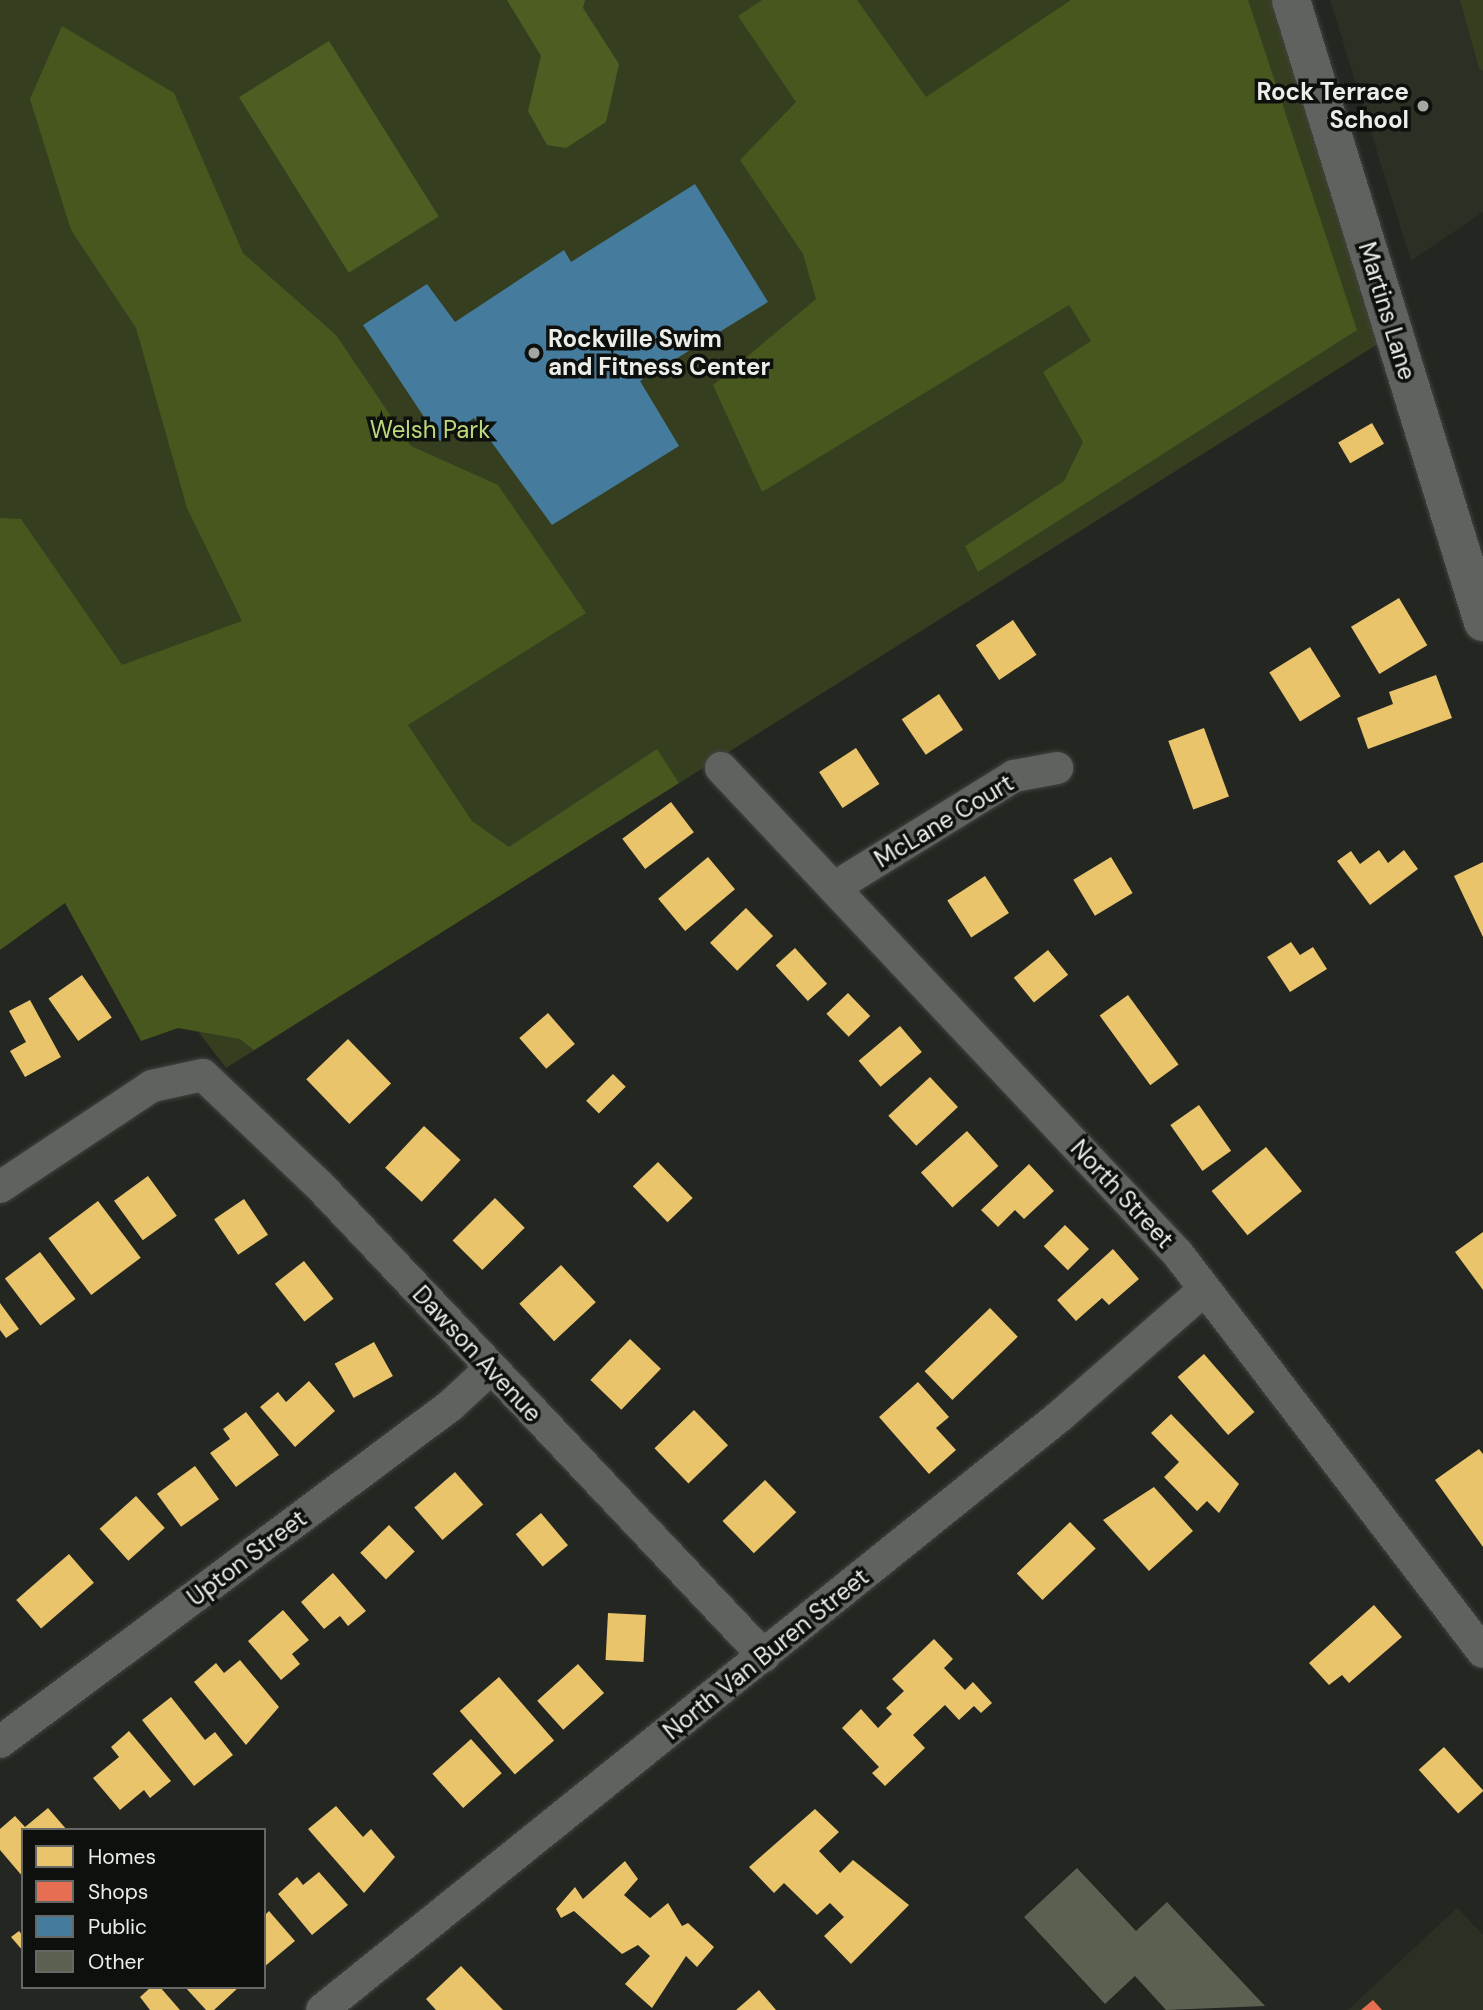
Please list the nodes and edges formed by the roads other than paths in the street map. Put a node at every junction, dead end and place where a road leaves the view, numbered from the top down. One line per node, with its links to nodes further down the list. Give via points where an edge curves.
1 (1291, 0): 2 (street, Martins Lane)
2 (1483, 622)
3 (721, 768): 5 (street, North Street)
4 (1057, 768): 5 (street, McLane Court, via 1014,776)
5 (835, 887): 7 (street, North Street, via 1178,1254)
6 (0, 1187): 8 (street, Dawson Avenue, via 152,1086 178,1076 203,1075 319,1185)
7 (1204, 1290): 9 (street, North Street); 10 (street, North Van Buren Street, via 1060,1416)
8 (490, 1369): 10 (street, Dawson Avenue); 11 (street, Upton Street, via 450,1406)
9 (1483, 1652)
10 (764, 1656): 12 (street, North Van Buren Street)
11 (0, 1742)
12 (323, 2010)

